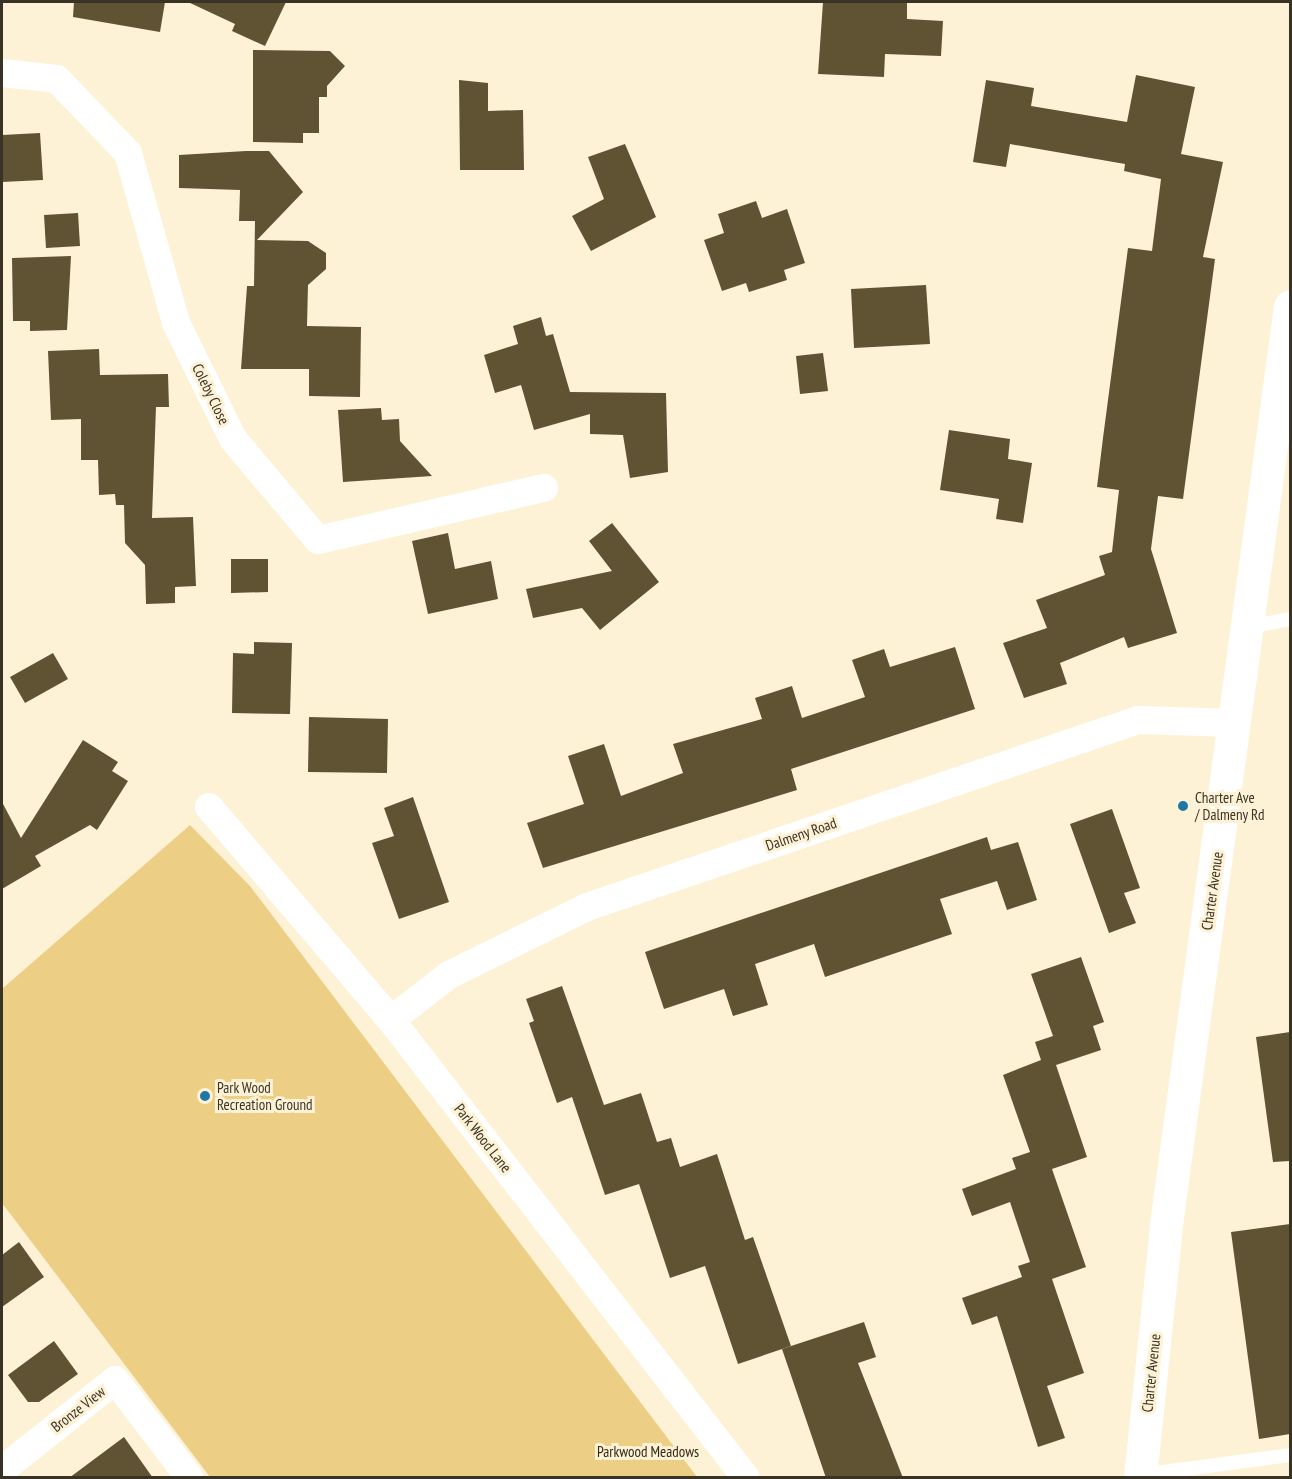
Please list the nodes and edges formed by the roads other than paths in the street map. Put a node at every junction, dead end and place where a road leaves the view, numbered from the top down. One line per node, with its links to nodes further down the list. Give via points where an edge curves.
1 (2, 73): 3 (street, Coleby Close, via 57,79 128,153 176,323 233,439 318,540)
2 (1290, 306): 5 (street, Charter Avenue)
3 (544, 488)
4 (1290, 619): 5 (lane)
5 (1248, 627): 6 (street, Charter Avenue)
6 (1235, 723): 8 (street, Dalmeny Road, via 1138,720 587,907 449,975); 11 (street, Charter Avenue, via 1167,1217)
7 (209, 807): 8 (street, Park Wood Lane)
8 (392, 1020): 13 (street, Park Wood Lane)
9 (1290, 1455): 11 (lane)
10 (2, 1470): 12 (street, Bronze View, via 115,1380)
11 (1141, 1476)
12 (190, 1478)
13 (746, 1478)

